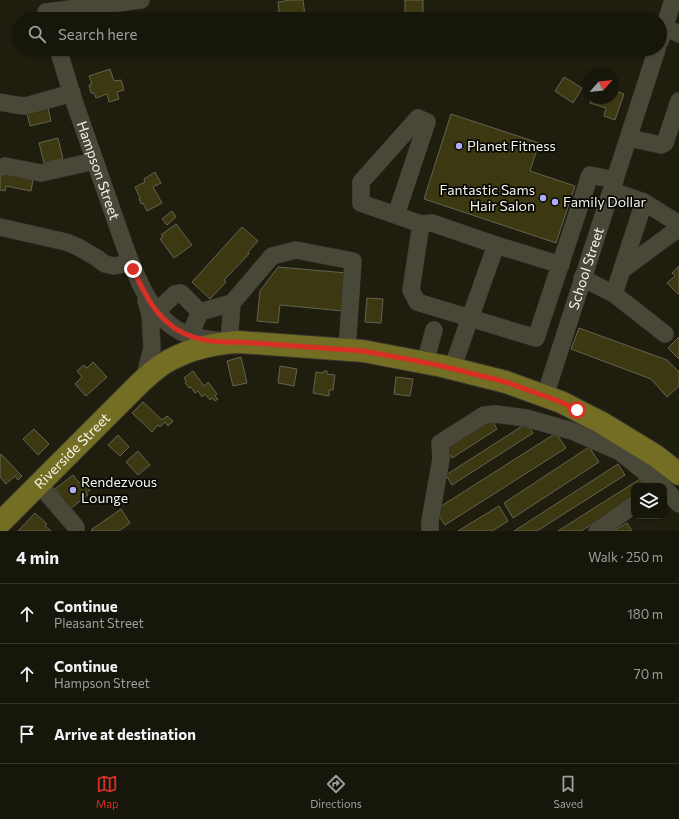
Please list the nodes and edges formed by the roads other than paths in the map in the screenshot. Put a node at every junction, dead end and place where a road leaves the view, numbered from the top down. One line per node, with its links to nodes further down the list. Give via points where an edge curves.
1 (141, 0): 3 (street)
2 (673, 0): 4 (street)
3 (46, 10)
4 (668, 34)
5 (60, 56): 7 (street, Hampson Street)
6 (656, 56): 10 (street, School Street)
7 (72, 93): 9 (street, via 26,106); 11 (street, Hampson Street)
8 (679, 101): 10 (street, via 665,143 661,145)
9 (0, 102)
10 (629, 138): 13 (street, School Street)
11 (95, 161): 12 (street, via 41,173); 21 (street, Hampson Street)
12 (5, 166)
13 (613, 186): 14 (street); 22 (street, via 590,175); 24 (street, School Street)
14 (644, 202): 17 (street); 23 (street)
15 (396, 216): 15 (street, via 361,203 361,182 418,118 427,122); 16 (street)
16 (421, 224): 20 (street, via 432,223); 30 (street, via 411,290 417,302)
17 (679, 224)
18 (0, 227): 21 (street, via 66,242 105,264 114,266)
19 (679, 228): 23 (street)
20 (496, 245): 22 (street); 30 (street)
21 (131, 263): 25 (street, Hampson Street)
22 (561, 265): 30 (street, via 536,338)
23 (622, 270): 26 (street)
24 (582, 278): 26 (street); 39 (street, School Street)
25 (144, 291): 28 (street, Hampson Street); 38 (street, Hampson Street, via 150,314 152,342)
26 (614, 294): 32 (street)
27 (232, 303): 29 (street); 34 (street); 35 (street, via 272,256 296,250 354,262)
28 (157, 311): 29 (street, via 175,294 180,293); 33 (street, Hampson Street, via 174,328)
29 (200, 312): 33 (street)
30 (470, 318): 37 (street)
31 (434, 330): 36 (street)
32 (665, 334)
33 (190, 335): 34 (street, Hampson Street)
34 (229, 342): 35 (main road, Riverside Street); 38 (main road, Riverside Street, via 214,344 183,355)
35 (347, 350): 36 (main road, Riverside Street)
36 (425, 363): 37 (main road, Riverside Street)
37 (452, 369): 39 (main road, Riverside Street, via 506,382)
38 (144, 379): 42 (main road, Riverside Street)
39 (545, 396): 40 (main road, Riverside Street, via 602,422 656,456)
40 (679, 474)
41 (657, 483): 48 (street, via 620,452 572,431 526,418 484,415 440,443 441,459)
42 (39, 484): 46 (main road, Riverside Street); 47 (street)
43 (667, 492): 44 (street)
44 (679, 504)
45 (631, 507): 49 (street)
46 (2, 517)
47 (76, 531)
48 (430, 531)
49 (597, 531)

